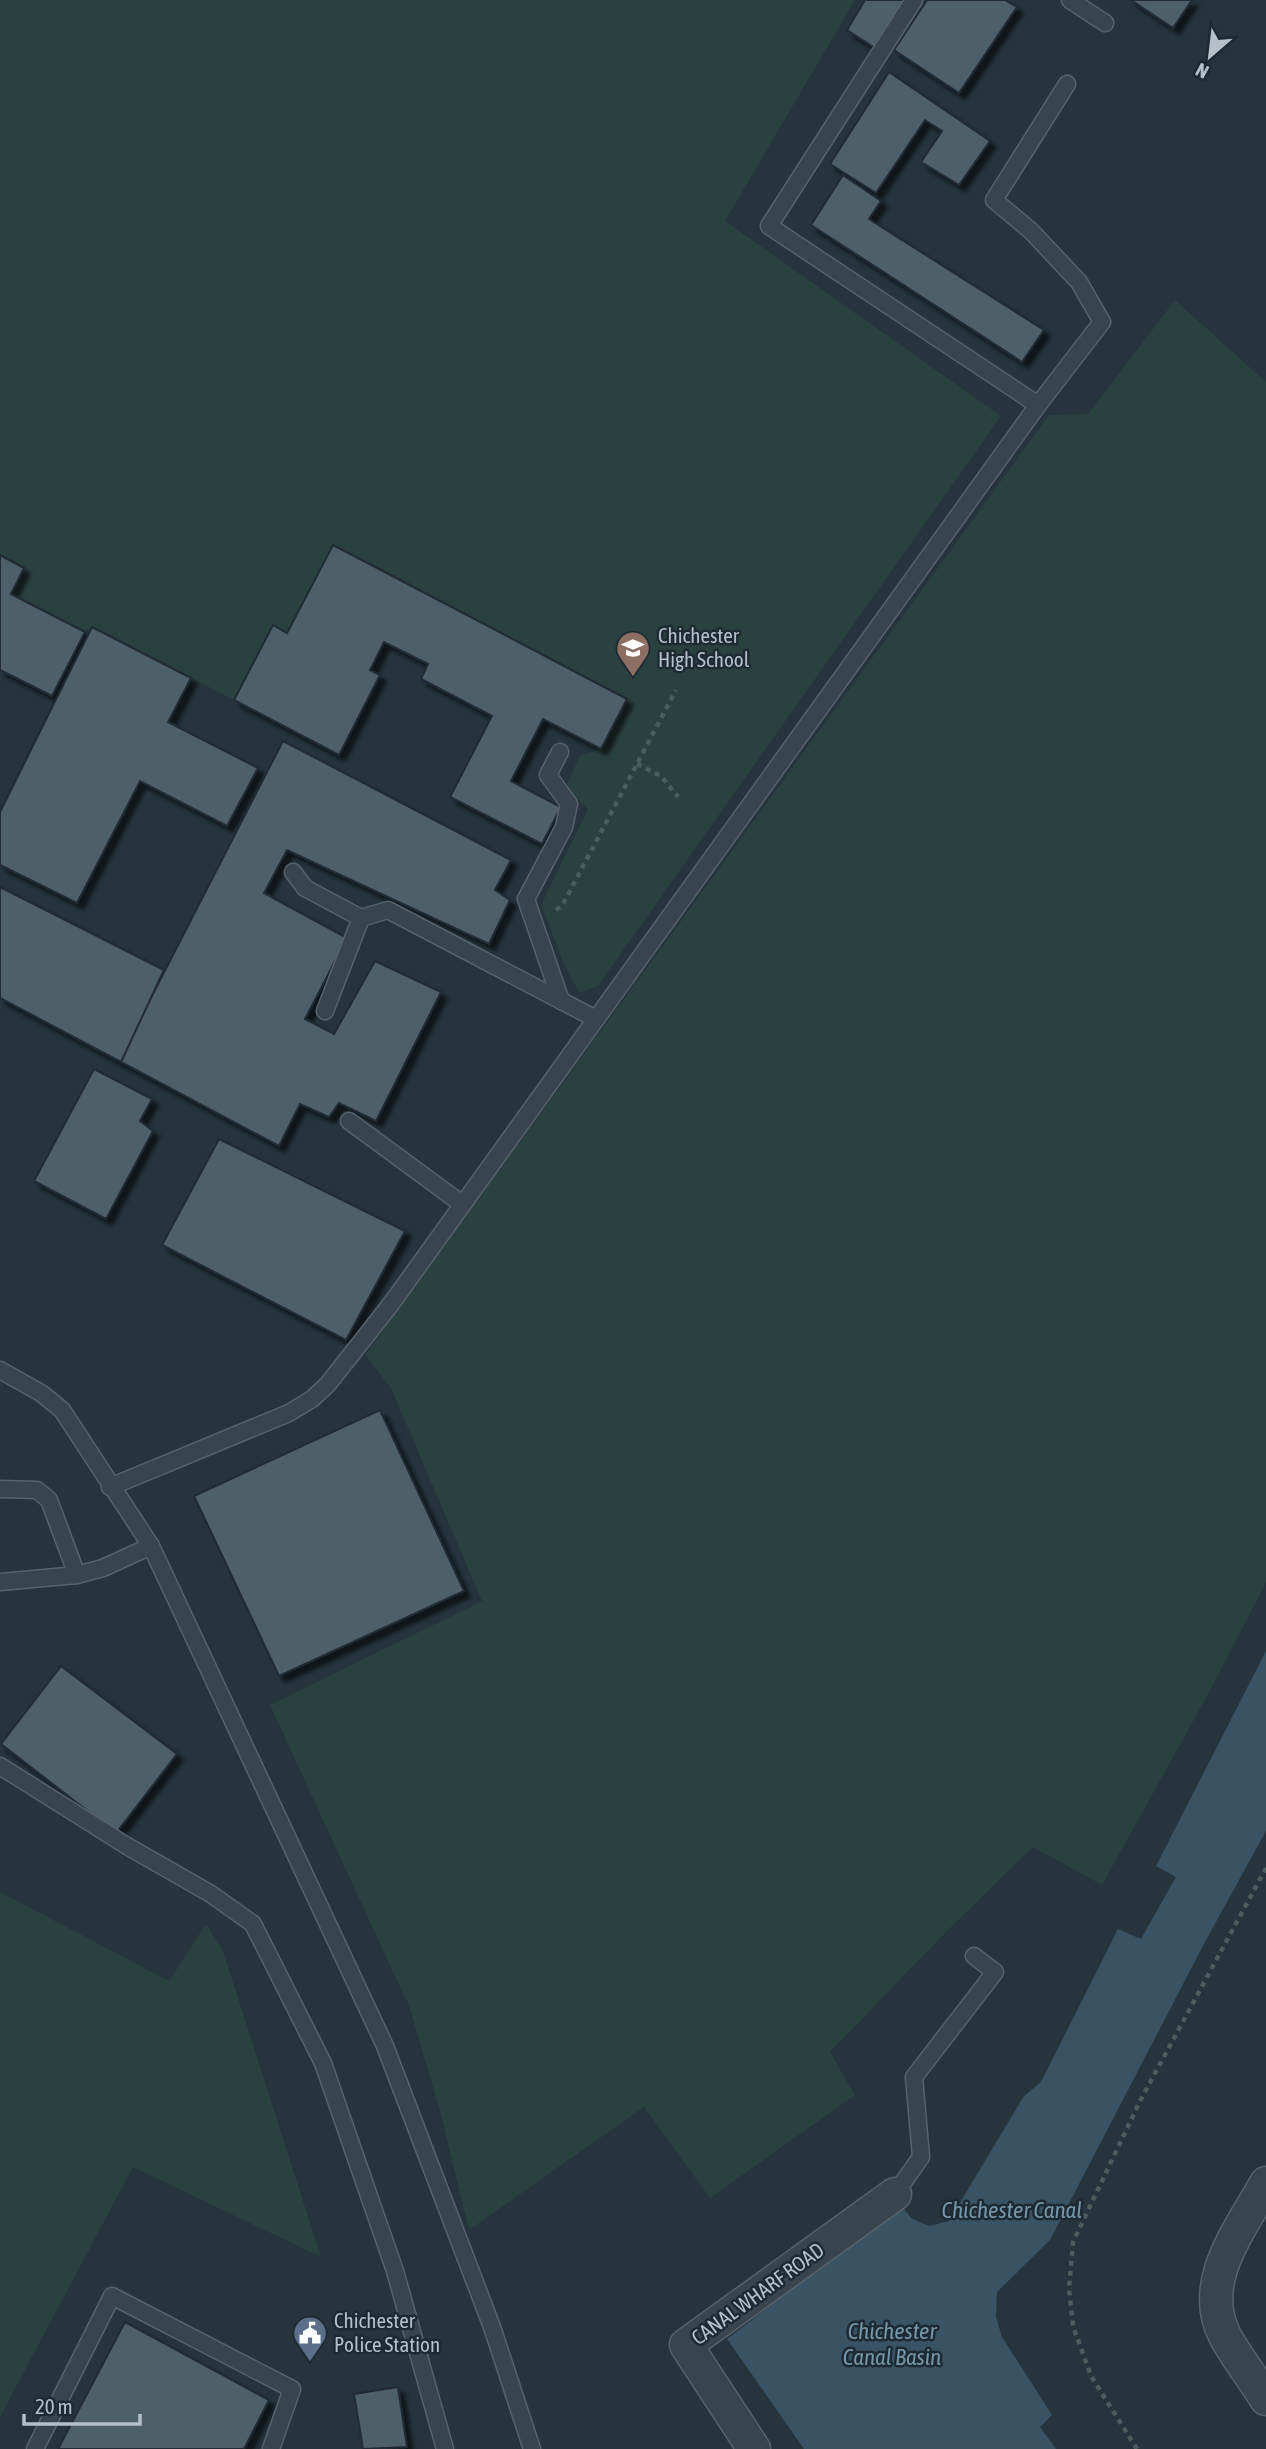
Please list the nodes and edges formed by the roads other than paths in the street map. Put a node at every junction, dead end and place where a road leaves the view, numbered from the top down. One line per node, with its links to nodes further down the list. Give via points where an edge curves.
1 (914, 0): 5 (lane, via 769,226)
2 (1070, 0): 3 (lane)
3 (1105, 23)
4 (1067, 84): 5 (lane, via 994,200 1080,282 1102,322)
5 (1038, 405): 11 (lane)
6 (560, 752): 9 (lane, via 548,775 569,804 564,827 526,899)
7 (293, 872): 8 (lane, via 305,888)
8 (361, 918): 9 (lane, via 388,910); 10 (lane)
9 (561, 1001): 11 (lane)
10 (325, 1011)
11 (596, 1019): 13 (lane)
12 (349, 1121): 13 (lane)
13 (463, 1204): 15 (lane, via 391,1304 312,1399 289,1413)
14 (0, 1370): 15 (lane, via 62,1410)
15 (110, 1487): 17 (lane)
16 (0, 1489): 18 (lane, via 37,1490 49,1500)
17 (150, 1546): 18 (lane); 28 (lane, via 384,2046 492,2327)
18 (78, 1575): 19 (lane)
19 (0, 1582)
20 (0, 1766): 27 (lane, via 253,1924 323,2063 395,2271)
21 (974, 1956): 23 (lane, via 995,1972 914,2077 921,2157)
22 (1266, 2183): 24 (street, via 1223,2260 1215,2300 1225,2335)
23 (895, 2194): 29 (street, CANAL WHARF ROAD, via 686,2345)
24 (1266, 2399)
25 (35, 2449): 26 (lane, via 112,2296 292,2389)
26 (271, 2449)
27 (445, 2449)
28 (532, 2449)
29 (754, 2449)

